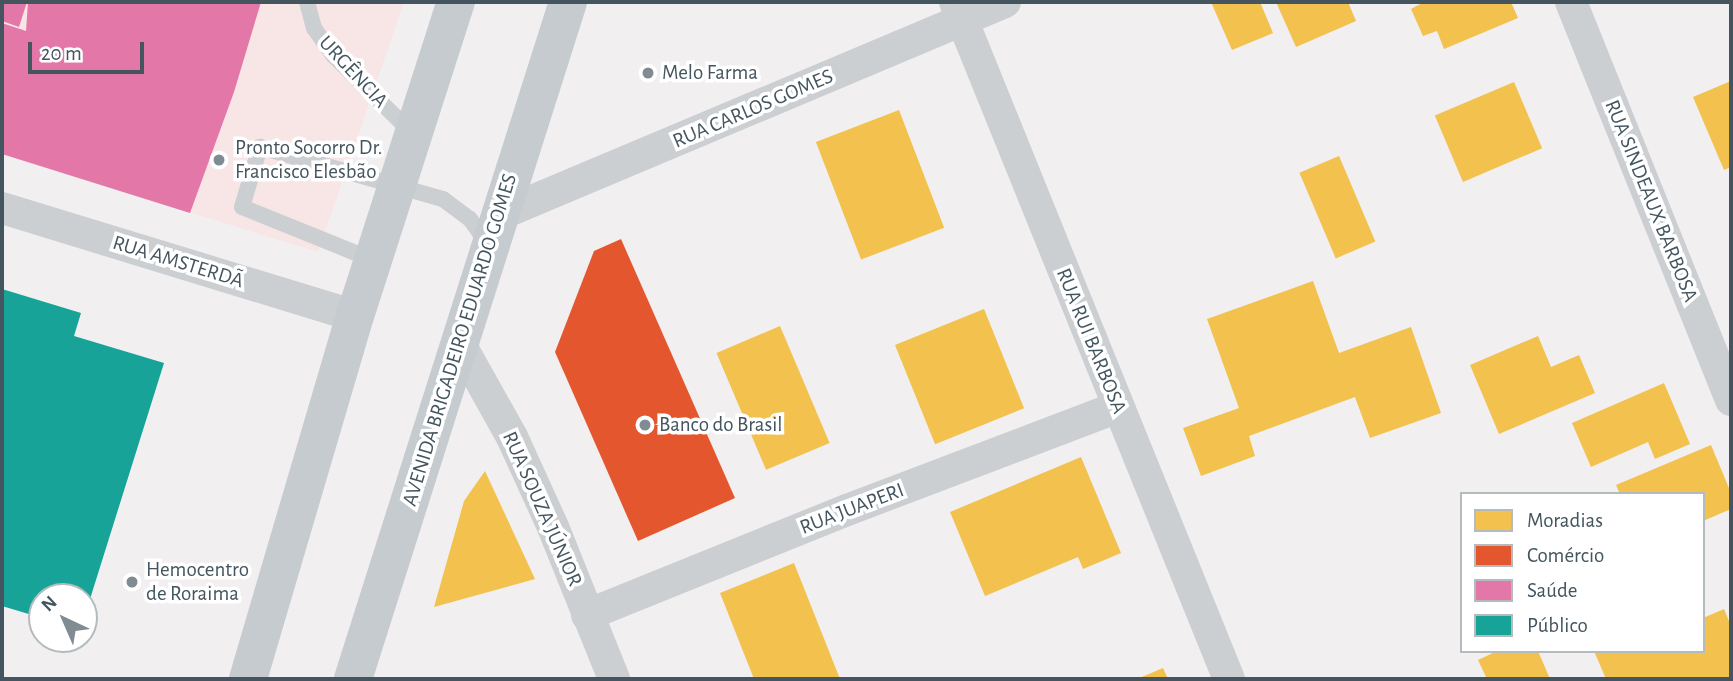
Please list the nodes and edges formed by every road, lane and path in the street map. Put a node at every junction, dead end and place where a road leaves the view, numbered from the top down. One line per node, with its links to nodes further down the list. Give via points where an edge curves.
1 (307, 2): 7 (lane, URGÊNCIA, via 314,28 333,55)
2 (456, 2): 7 (main road)
3 (568, 2): 10 (main road, AVENIDA BRIGADEIRO EDUARDO GOMES)
4 (1005, 2): 6 (street, RUA CARLOS GOMES)
5 (1572, 2): 14 (street, RUA SINDEAUX BARBOSA)
6 (959, 11): 10 (street, RUA CARLOS GOMES); 15 (street, RUA RUI BARBOSA)
7 (413, 134): 8 (main road)
8 (396, 185): 10 (lane, via 443,199); 11 (main road); 11 (lane, via 260,147 242,206)
9 (2, 208): 12 (street, RUA AMSTERDÃ)
10 (494, 231): 13 (main road, AVENIDA BRIGADEIRO EDUARDO GOMES)
11 (373, 260): 12 (main road)
12 (355, 316): 17 (main road)
13 (460, 344): 16 (street, RUA SOUZA JÚNIOR, via 512,437); 18 (main road, AVENIDA BRIGADEIRO EDUARDO GOMES)
14 (1731, 400)
15 (1118, 407): 16 (street, RUA JUAPERI); 20 (street, RUA RUI BARBOSA)
16 (587, 615): 19 (street, RUA SOUZA JÚNIOR)
17 (248, 679)
18 (353, 679)
19 (614, 679)
20 (1229, 679)

